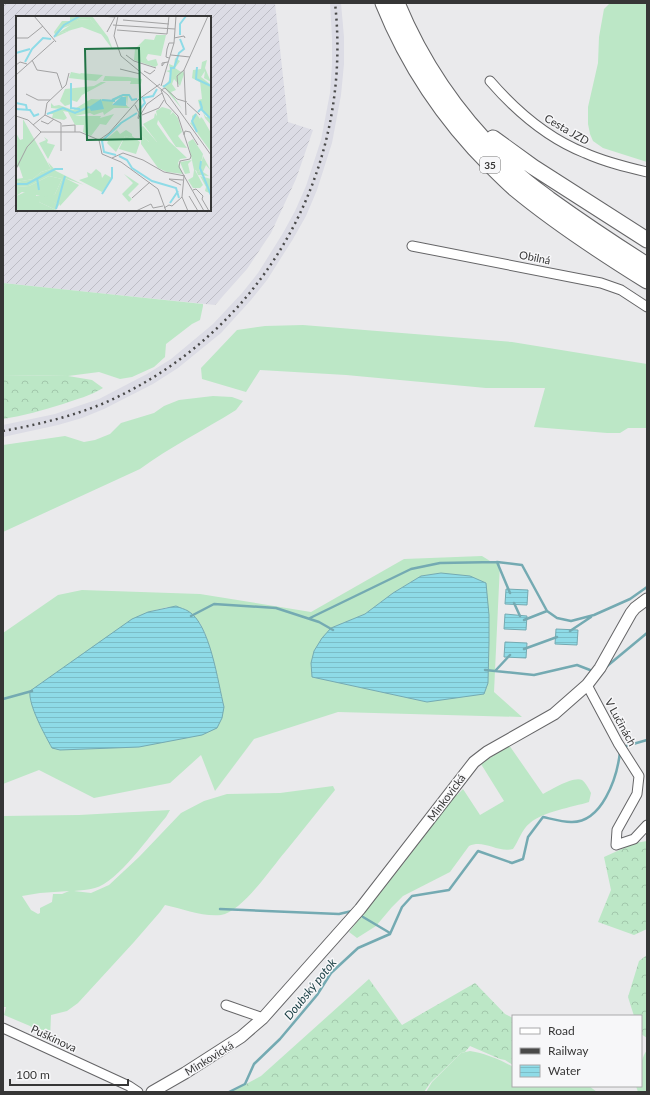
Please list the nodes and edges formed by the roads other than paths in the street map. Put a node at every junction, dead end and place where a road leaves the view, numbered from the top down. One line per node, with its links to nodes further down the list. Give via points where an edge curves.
1 (383, 3): 9 (highway, 35, via 406,54 426,88 470,145 514,188 564,227)
2 (397, 3): 4 (highway, 35, via 408,30)
3 (490, 81): 5 (street, Cesta JZD, via 524,116 564,143 596,158)
4 (438, 82): 6 (highway, via 498,142); 8 (highway, 35, via 481,137 522,179 572,216)
5 (647, 172)
6 (647, 240)
7 (412, 246): 10 (street, Obilná, via 609,285)
8 (647, 265)
9 (647, 281)
10 (647, 307)
11 (647, 599): 12 (street, Minkovická, via 631,613 600,668)
12 (587, 685): 13 (street, V Lučinách, via 639,776 637,794 617,830 616,846 634,839); 15 (street, Minkovická, via 554,714 474,762 360,909)
13 (647, 825)
14 (226, 1005): 15 (street)
15 (262, 1018): 18 (street, Minkovická, via 241,1037)
16 (3, 1028): 17 (street, Puškinova)
17 (138, 1092)
18 (152, 1092)

